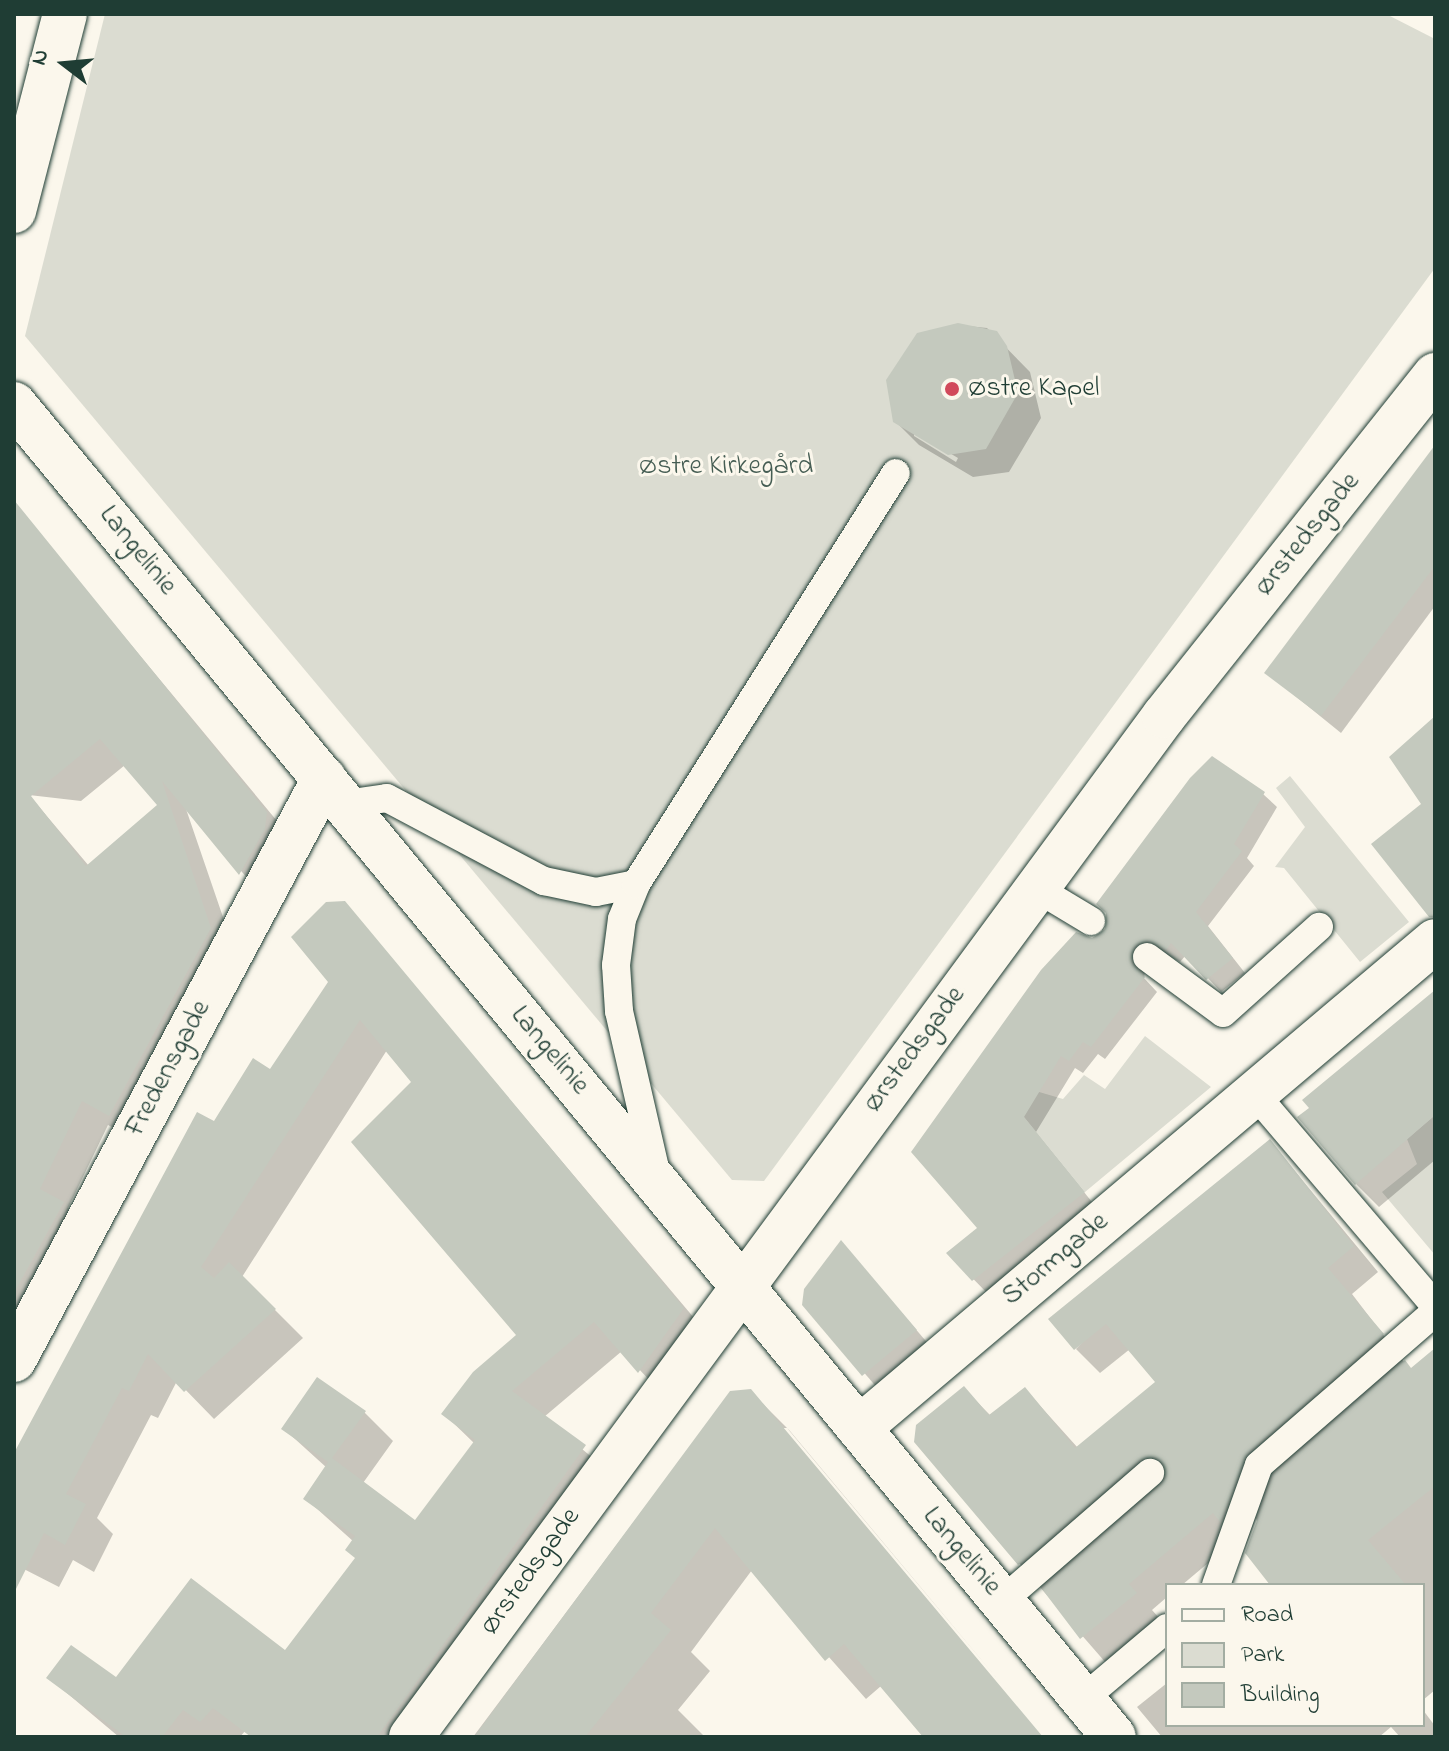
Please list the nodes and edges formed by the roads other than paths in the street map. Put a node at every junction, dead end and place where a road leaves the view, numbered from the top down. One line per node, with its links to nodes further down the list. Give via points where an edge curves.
1 (65, 14): 2 (street)
2 (14, 211)
3 (1435, 375): 8 (street, Ørstedsgade, via 1164,716)
4 (14, 404): 6 (street, Langelinie)
5 (896, 473): 7 (lane)
6 (335, 792): 7 (lane, via 387,798 544,881 596,892); 14 (street, Langelinie); 18 (street, Fredensgade)
7 (636, 884): 14 (lane, via 622,919 616,965 619,1011)
8 (1036, 888): 9 (lane); 15 (street, Ørstedsgade)
9 (1091, 921)
10 (1319, 927): 12 (lane, via 1223,1013)
11 (1435, 941): 13 (street, Stormgade)
12 (1147, 957)
13 (1254, 1093): 16 (lane); 19 (street, Stormgade)
14 (658, 1182): 15 (street, Langelinie)
15 (740, 1285): 19 (street, Langelinie); 25 (street, Ørstedsgade)
16 (1435, 1306)
17 (1435, 1312): 21 (lane, via 1259,1465)
18 (14, 1360)
19 (859, 1428): 22 (street, Langelinie)
20 (1150, 1473): 22 (lane)
21 (1217, 1583)
22 (1002, 1601): 24 (street, Langelinie)
23 (1165, 1630): 24 (lane)
24 (1083, 1699): 26 (street, Langelinie)
25 (411, 1737)
26 (1114, 1737)

